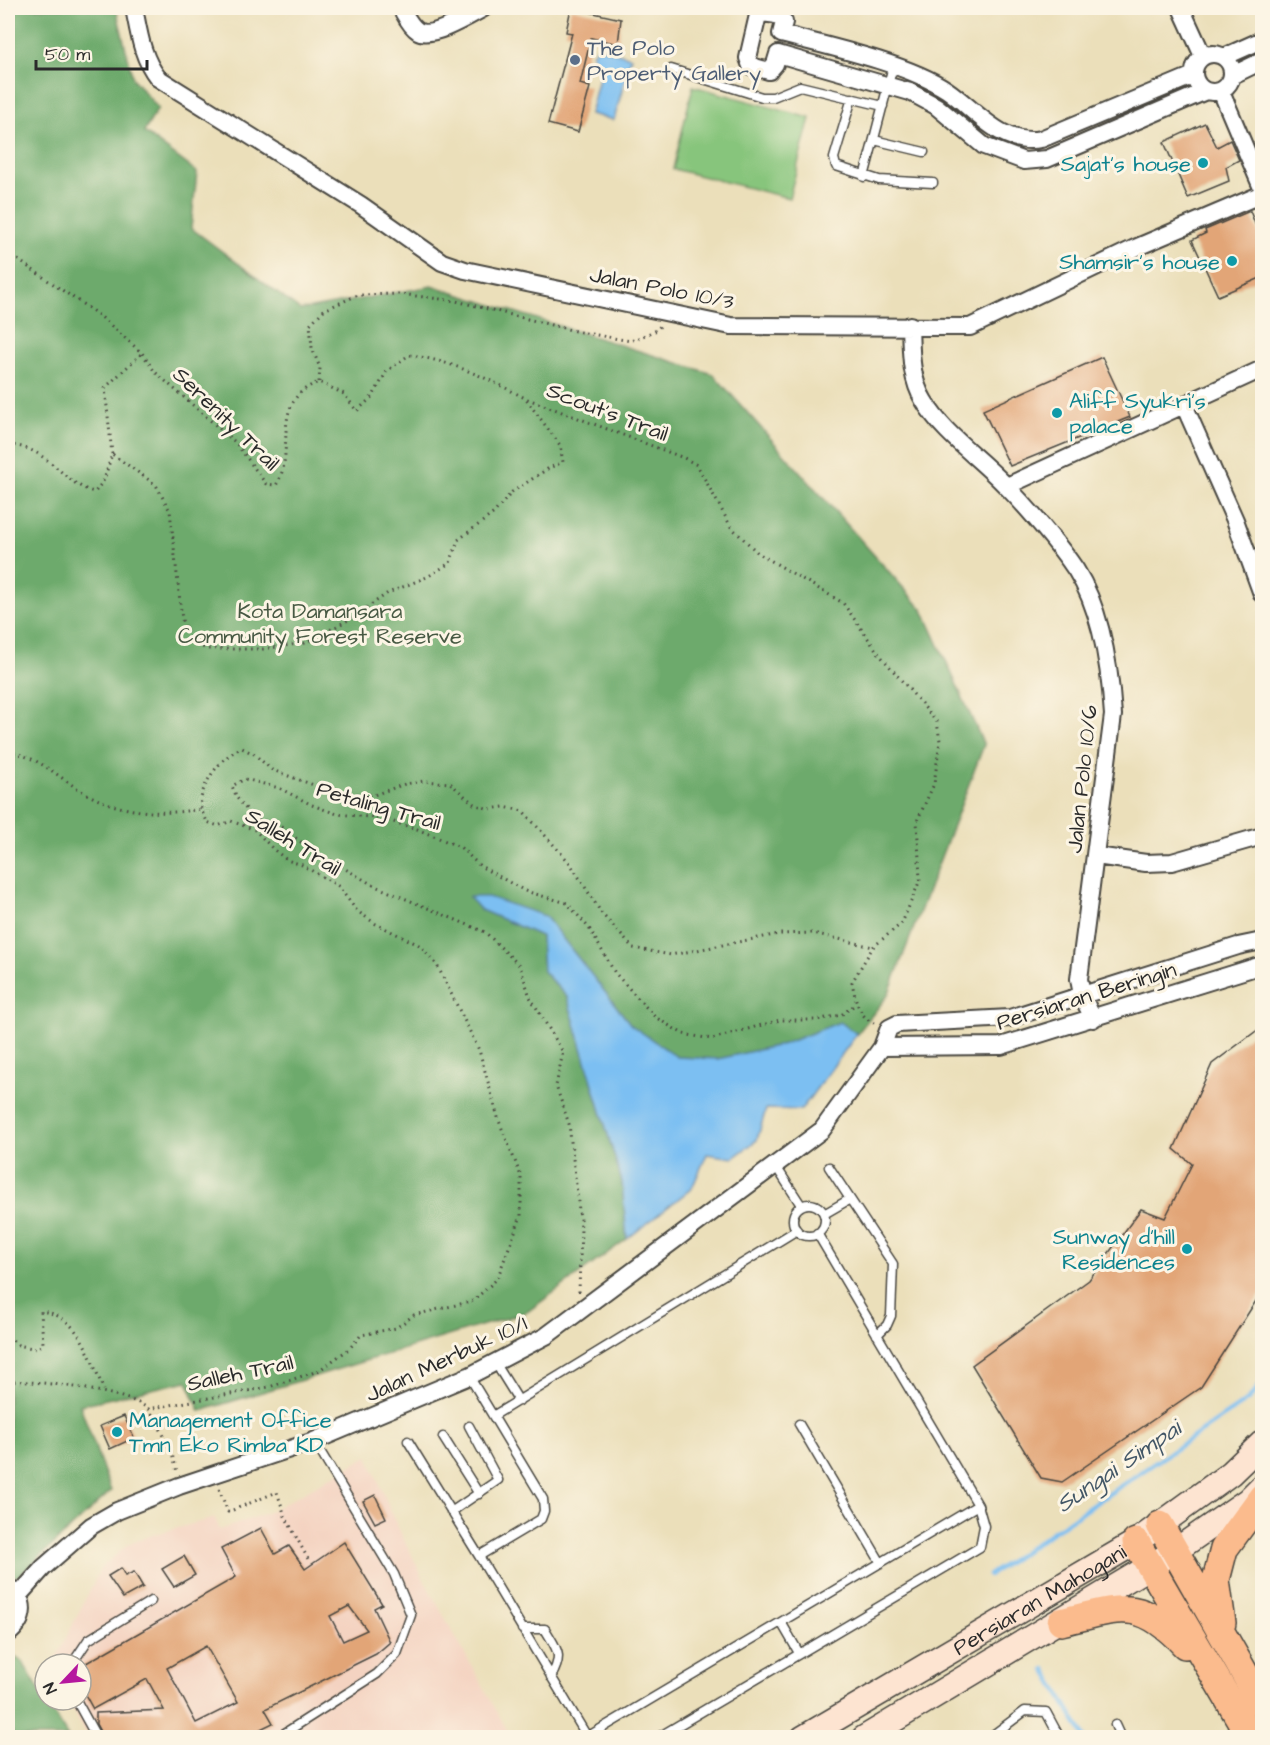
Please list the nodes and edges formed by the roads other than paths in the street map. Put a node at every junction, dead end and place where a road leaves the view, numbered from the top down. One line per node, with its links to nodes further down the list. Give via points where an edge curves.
1 (134, 8): 27 (street, Jalan Polo 10/3, via 143,51 158,78 361,205 442,262 731,326)
2 (401, 8): 3 (street, via 417,31 426,34)
3 (484, 8)
4 (1181, 8): 8 (street)
5 (781, 34): 7 (street); 7 (street, via 781,18 767,13 758,15 748,63 769,71); 11 (street)
6 (1263, 40): 9 (street)
7 (778, 54): 15 (street)
8 (1203, 57): 9 (street, via 1215,53); 13 (street, via 1195,65)
9 (1224, 57): 14 (street, via 1231,64)
10 (1263, 60): 14 (street)
11 (892, 66): 15 (lane); 19 (street, via 918,74 947,90 994,128 1028,141)
12 (671, 69): 17 (lane, via 762,97 800,86)
13 (1194, 75): 16 (street, via 1200,87); 19 (street)
14 (1233, 75): 16 (street, via 1229,85)
15 (888, 86): 18 (lane); 20 (street, via 936,106 984,146 1024,161 1047,159)
16 (1213, 91): 20 (street); 25 (street)
17 (852, 98): 18 (lane); 23 (lane, via 834,158 840,169)
18 (883, 106): 21 (lane)
19 (1095, 117): 20 (street)
20 (1104, 134)
21 (874, 140): 22 (lane); 23 (lane)
22 (924, 152)
23 (864, 177): 24 (lane)
24 (933, 183)
25 (1263, 188)
26 (1263, 194): 27 (street, Jalan Polo 10/3, via 1136,248 970,327)
27 (910, 325): 30 (street, Jalan Polo 10/6, via 912,369 923,399 940,423)
28 (1263, 369): 29 (street)
29 (1184, 405): 30 (street); 31 (street)
30 (1007, 486): 33 (street, Jalan Polo 10/6, via 1076,570 1099,628 1111,680 1113,716)
31 (1263, 594)
32 (1263, 836): 33 (street, via 1172,862 1146,863)
33 (1096, 856): 36 (street, Jalan Polo 10/6)
34 (1263, 941): 36 (street, Persiaran Beringin)
35 (1263, 965): 37 (street, Persiaran Beringin)
36 (1080, 987): 37 (street); 38 (street, Persiaran Beringin, via 1010,1018 897,1024)
37 (1093, 1019): 39 (street, Persiaran Beringin, via 1001,1046)
38 (890, 1028): 39 (street, Jalan Merbuk 10/1)
39 (882, 1047): 40 (street, Jalan Merbuk 10/1, via 822,1130)
40 (775, 1165): 43 (lane); 48 (street, Jalan Merbuk 10/1, via 546,1336)
41 (829, 1167): 42 (lane)
42 (850, 1199): 44 (lane); 47 (lane, via 893,1264 891,1316)
43 (801, 1205): 44 (lane, via 817,1206); 45 (lane, via 793,1216)
44 (824, 1214): 46 (lane, via 824,1225)
45 (796, 1230): 46 (lane, via 806,1236); 50 (lane)
46 (817, 1233): 47 (lane)
47 (877, 1335): 61 (lane)
48 (496, 1364): 49 (street, Jalan Merbuk 10/1); 50 (lane)
49 (469, 1376): 51 (lane); 55 (street, Jalan Merbuk 10/1)
50 (519, 1401): 51 (lane)
51 (493, 1416): 66 (lane, via 543,1499 544,1511 541,1519)
52 (799, 1424): 67 (lane)
53 (469, 1426): 59 (lane, via 498,1480)
54 (443, 1437): 59 (lane)
55 (314, 1441): 69 (street, Jalan Merbuk 10/1, via 117,1511 91,1526); 85 (lane, via 394,1574 411,1616 397,1654 377,1674)
56 (408, 1441): 62 (lane)
57 (1263, 1443): 63 (main road, Persiaran Mahogani, via 1231,1473)
58 (1263, 1485): 65 (main road, Persiaran Mahogani)
59 (479, 1494): 62 (lane)
60 (1263, 1497): 75 (main road, via 1224,1549 1216,1580)
61 (978, 1505): 67 (lane); 77 (lane, via 984,1526 980,1547)
62 (451, 1512): 66 (lane)
63 (1160, 1526): 64 (main road, Persiaran Mahogani); 65 (main road)
64 (1136, 1542): 68 (main road); 88 (main road, Persiaran Mahogani)
65 (1175, 1551): 68 (main road, Persiaran Mahogani); 75 (main road)
66 (479, 1556): 73 (lane)
67 (881, 1563): 71 (lane)
68 (1150, 1566): 72 (main road, Persiaran Mahogani); 78 (main road)
69 (13, 1591): 74 (street, via 22,1604 20,1621)
70 (151, 1601): 76 (lane, via 88,1640)
71 (781, 1622): 77 (lane); 86 (lane)
72 (1060, 1622): 78 (main road, via 1113,1610 1142,1611 1164,1622); 89 (main road, Persiaran Mahogani)
73 (522, 1629): 79 (lane); 79 (lane, via 544,1629 559,1654 560,1662)
74 (8, 1634)
75 (1225, 1638): 80 (main road)
76 (80, 1652)
77 (799, 1653): 87 (lane)
78 (1215, 1676): 83 (main road)
79 (551, 1677): 86 (lane)
80 (1263, 1704)
81 (83, 1712): 84 (lane)
82 (1115, 1725): 92 (lane)
83 (1247, 1734)
84 (97, 1737)
85 (277, 1737)
86 (587, 1737)
87 (657, 1737)
88 (803, 1737)
89 (864, 1737)
90 (989, 1737): 91 (lane, via 1025,1711 1046,1712)
91 (1060, 1737)
92 (1121, 1737)

